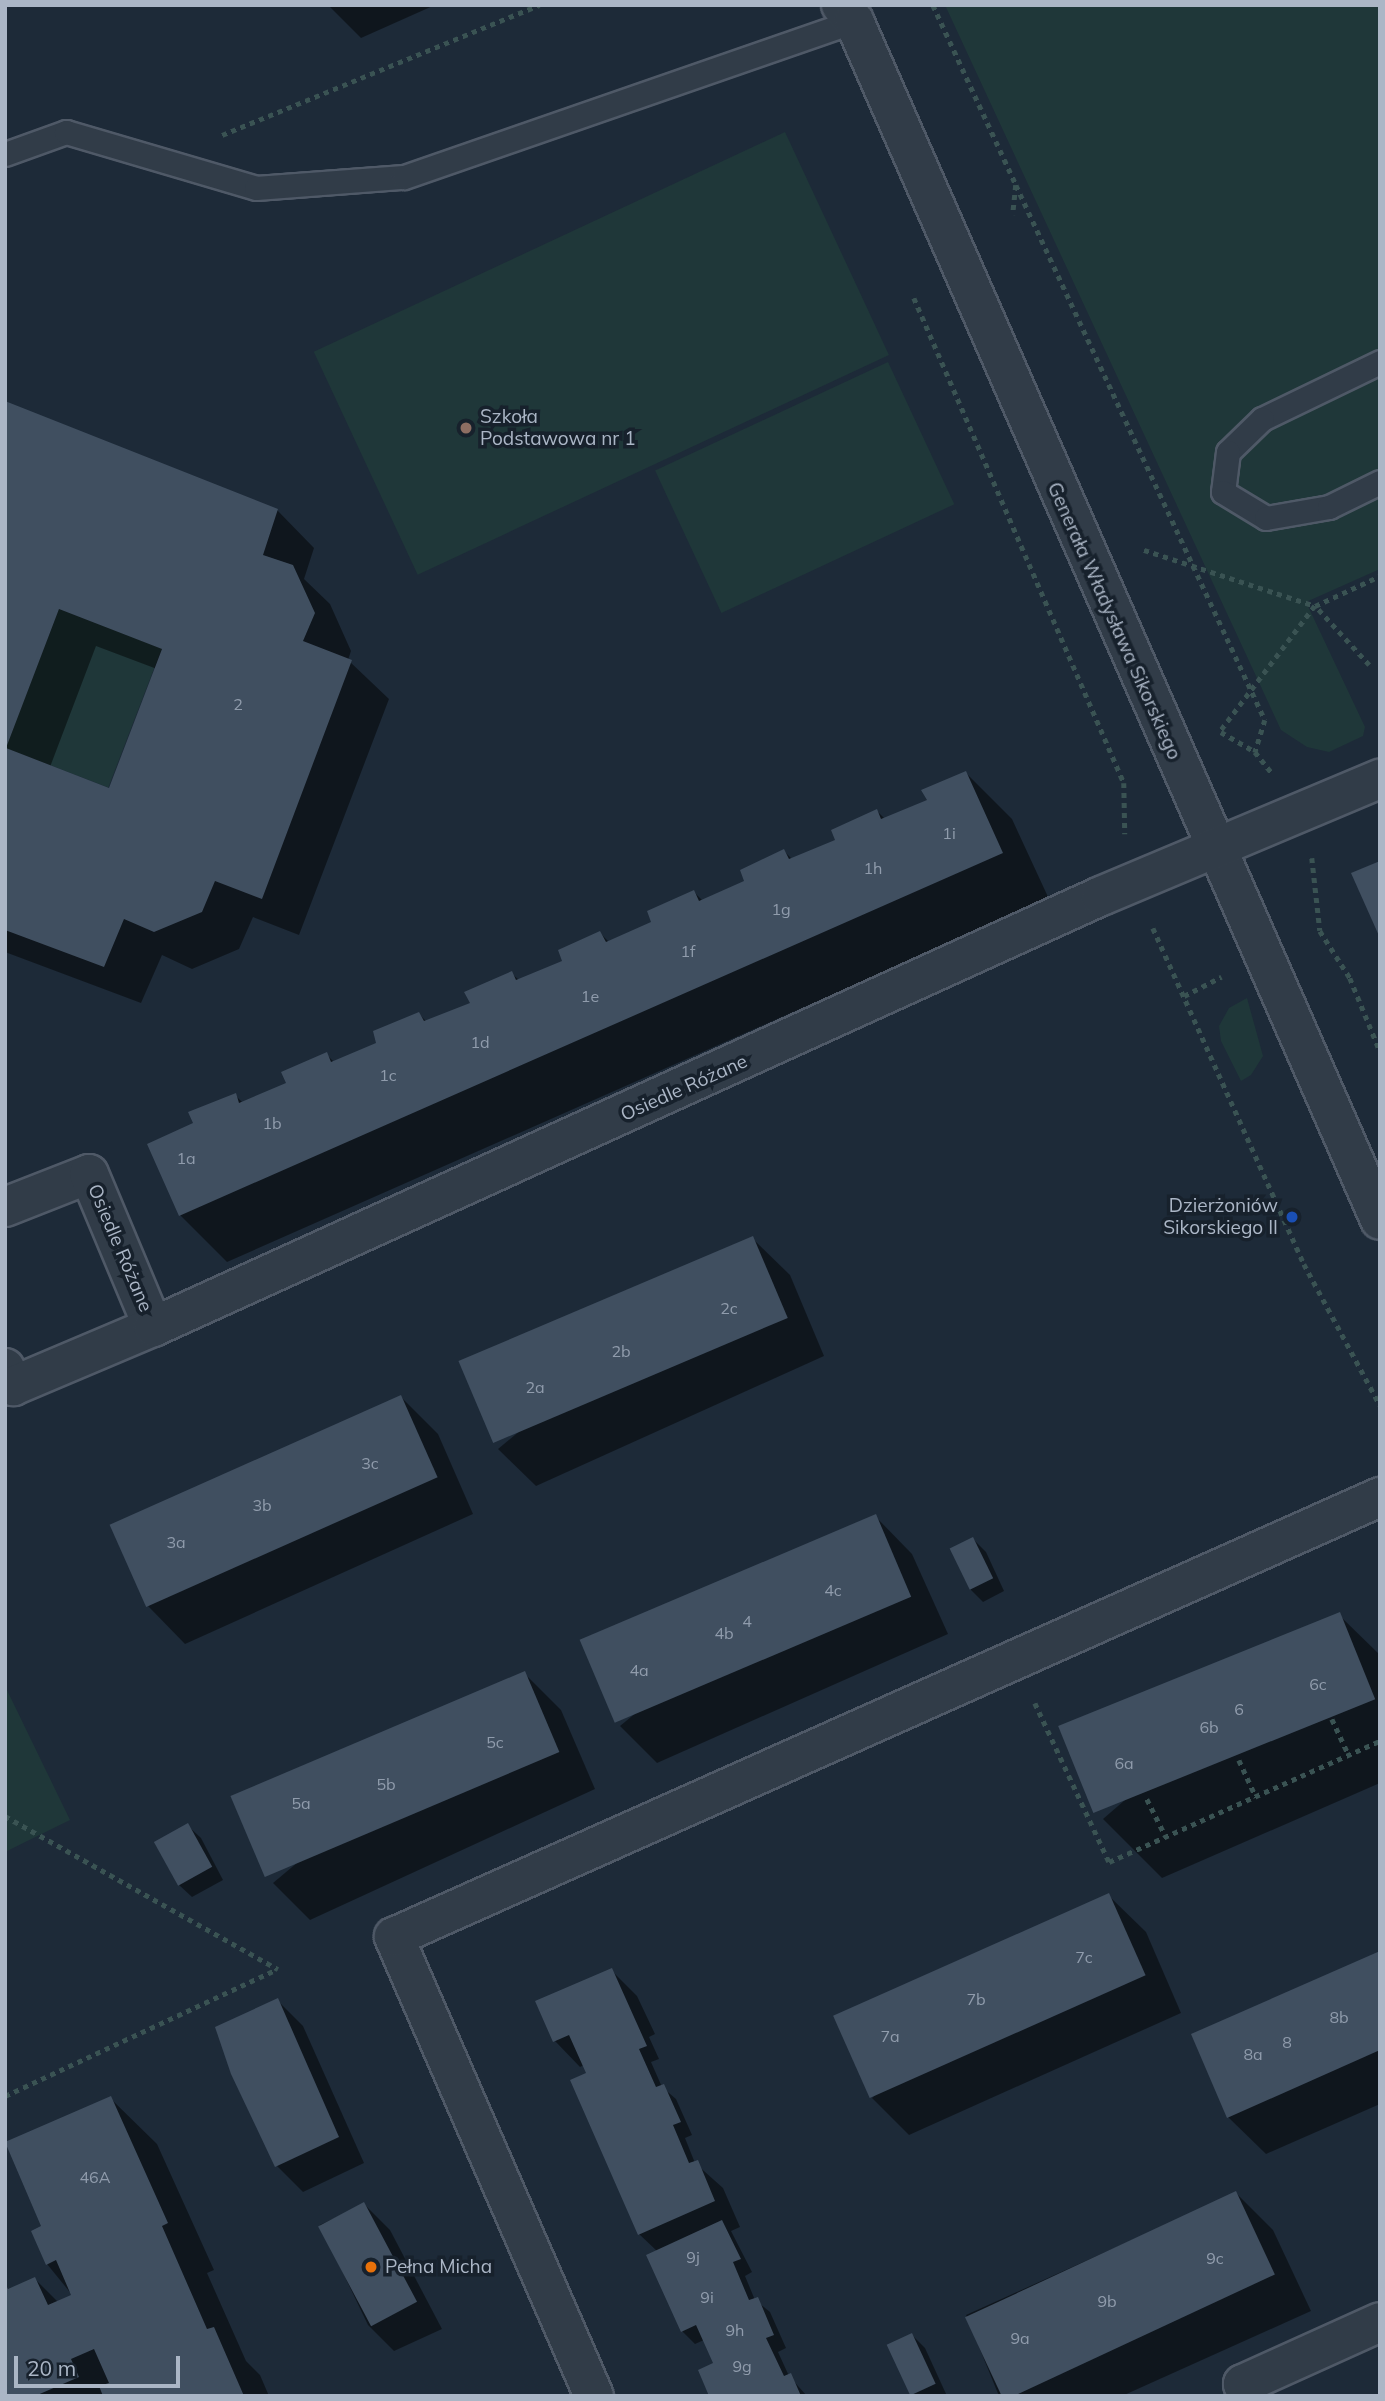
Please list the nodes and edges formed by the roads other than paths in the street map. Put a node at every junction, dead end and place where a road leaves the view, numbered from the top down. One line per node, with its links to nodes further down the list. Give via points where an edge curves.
1 (849, 11): 2 (lane, via 404,177 256,188 66,132); 6 (street, Generała Władysława Sikorskiego)
2 (5, 154)
3 (1380, 362): 4 (lane, via 1262,419 1228,452 1223,492 1266,518 1329,507)
4 (1380, 482)
5 (1380, 779): 6 (street, Osiedle Różane)
6 (1214, 849): 8 (street, Generała Władysława Sikorskiego); 9 (street, Osiedle Różane, via 1101,896)
7 (5, 1207): 9 (street, Osiedle Różane, via 89,1174)
8 (1380, 1220)
9 (153, 1327): 10 (street, Osiedle Różane, via 13,1386)
10 (5, 1368)
11 (1380, 1497): 14 (street, via 394,1937)
12 (1380, 2322): 13 (street)
13 (1234, 2392)
14 (594, 2396)

